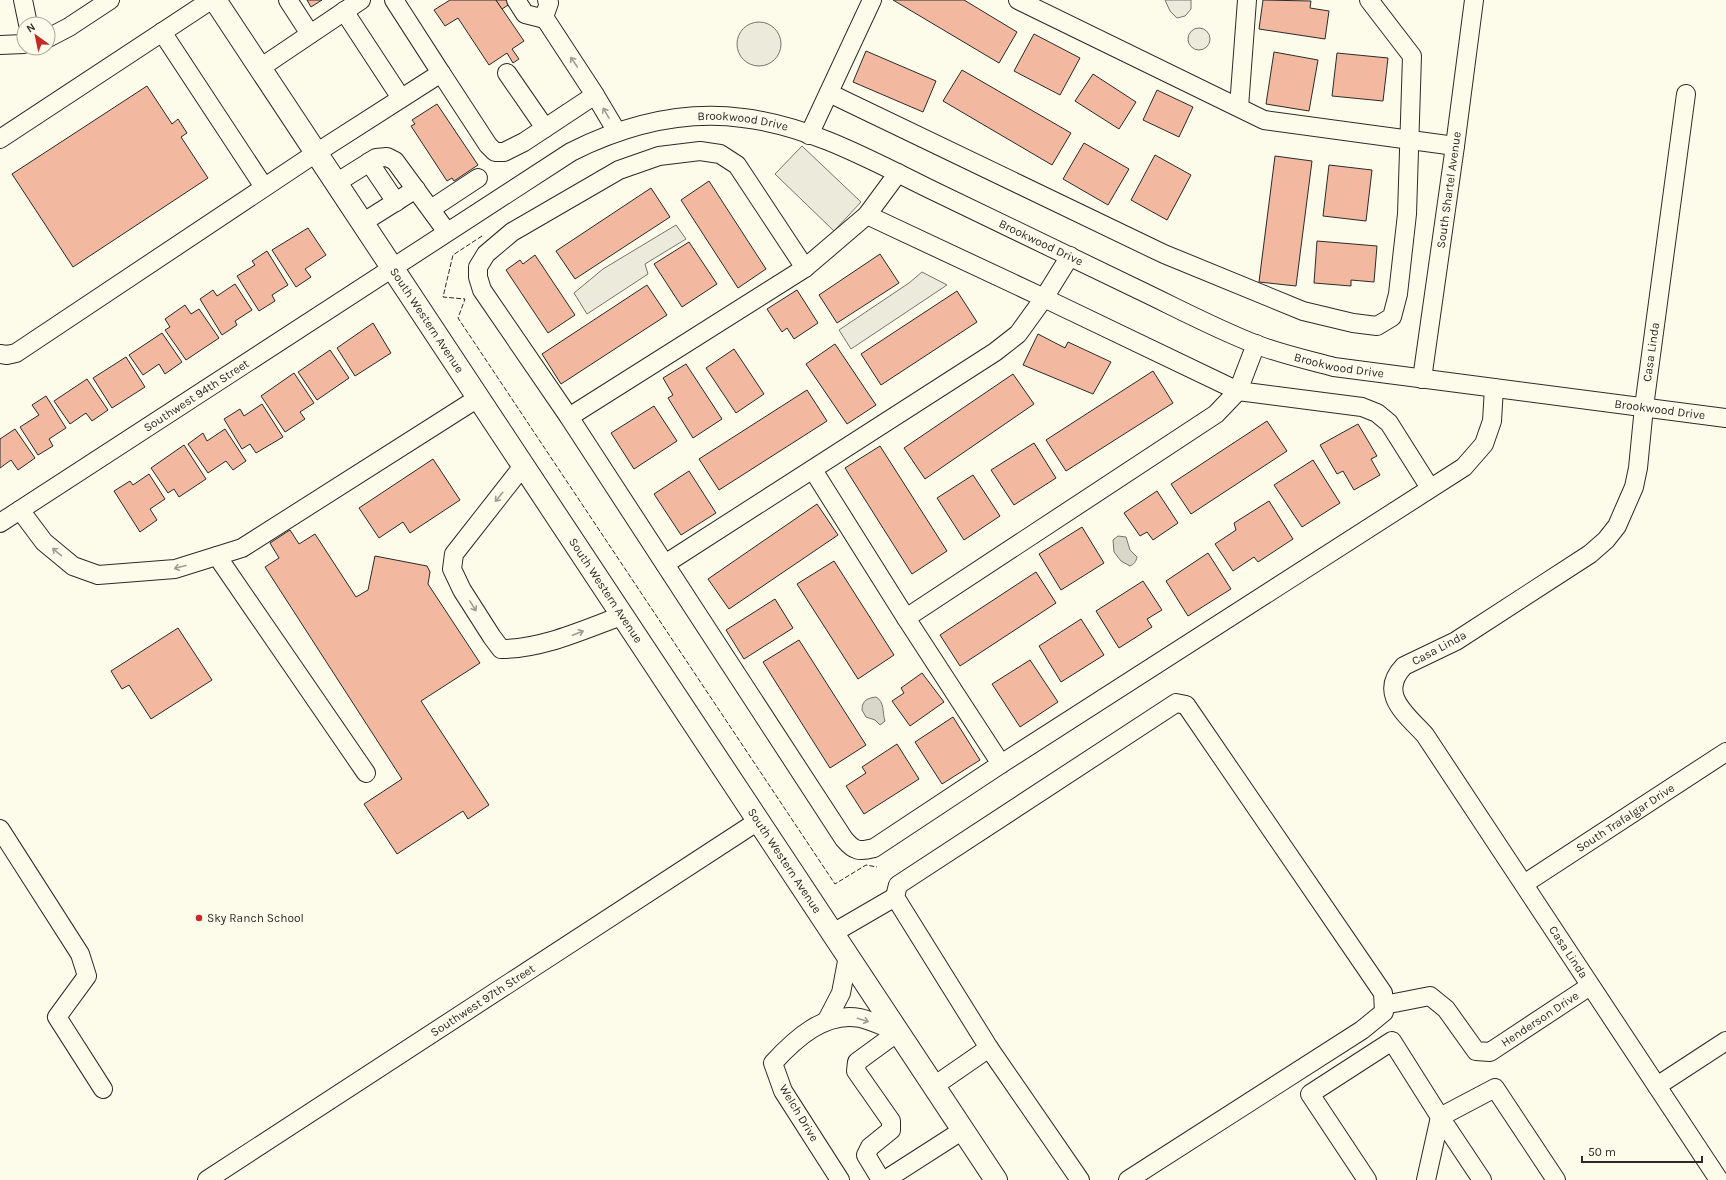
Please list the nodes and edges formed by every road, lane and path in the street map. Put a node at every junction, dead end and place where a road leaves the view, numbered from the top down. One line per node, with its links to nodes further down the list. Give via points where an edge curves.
1 (23, 0): 16 (street)
2 (110, 0): 19 (street)
3 (211, 0): 18 (street)
4 (215, 0): 23 (main road, South Western Avenue)
5 (288, 0): 20 (street)
6 (361, 0): 15 (street)
7 (394, 0): 24 (street)
8 (516, 0): 17 (street, via 525,14)
9 (547, 0): 17 (street)
10 (872, 0): 26 (street)
11 (1018, 0): 30 (street)
12 (1247, 0): 30 (street)
13 (1369, 0): 35 (street, via 1412,56)
14 (1474, 0): 36 (street, South Shartel Avenue)
15 (344, 11): 20 (street); 29 (street)
16 (26, 16)
17 (545, 19): 28 (street, one-way to 17)
18 (162, 32): 34 (street); 42 (street)
19 (56, 34)
20 (310, 34): 23 (street)
21 (16, 44): 22 (street)
22 (0, 45)
23 (260, 68): 37 (main road, South Western Avenue)
24 (441, 72): 29 (street); 31 (street, via 495,152 504,152)
25 (507, 73): 31 (street)
26 (829, 93): 33 (street); 35 (street, via 1164,254 1303,311 1376,326 1392,317 1398,294 1407,214)
27 (1686, 94): 59 (street, Casa Linda)
28 (595, 95): 31 (street); 32 (street, one-way to 28)
29 (401, 98): 37 (street)
30 (1239, 107): 35 (street, via 1264,120)
31 (545, 128)
32 (616, 132): 33 (street, Brookwood Drive, via 658,120 713,116 766,121); 48 (street, Brookwood Drive, via 571,152)
33 (809, 135): 39 (street, Brookwood Drive)
34 (0, 139)
35 (1410, 140): 36 (street)
36 (1455, 146): 55 (street, South Shartel Avenue)
37 (316, 153): 41 (main road, South Western Avenue); 42 (street)
38 (369, 162): 41 (street); 43 (street, via 376,158 395,160); 44 (street)
39 (898, 174): 46 (street); 49 (street, Brookwood Drive)
40 (478, 178): 45 (street)
41 (336, 183): 47 (main road, South Western Avenue)
42 (264, 187): 54 (street, via 16,353 7,356)
43 (416, 189): 44 (street); 45 (street)
44 (396, 202): 47 (street)
45 (431, 209): 48 (street)
46 (867, 215): 51 (street); 52 (street)
47 (362, 223): 50 (main road, South Western Avenue)
48 (447, 232): 50 (street, Brookwood Drive)
49 (1070, 256): 52 (street); 53 (street, Brookwood Drive)
50 (392, 268): 58 (main road, South Western Avenue); 65 (street, Southwest 94th Street)
51 (805, 268): 60 (street); 60 (street, via 737,166 720,154 700,151 659,156 619,170 512,232 486,254 478,267 482,290)
52 (1044, 298): 57 (street); 63 (street, via 1018,334 995,352)
53 (1256, 344): 55 (street, Brookwood Drive, via 1334,367); 57 (street)
54 (0, 354)
55 (1422, 379): 56 (street, Brookwood Drive)
56 (1494, 388): 59 (street, Brookwood Drive); 64 (street, via 1492,421 1484,444 1464,467)
57 (1238, 392): 64 (street, via 1362,407 1377,412 1389,423); 70 (street, via 1216,414)
58 (478, 398): 62 (main road, South Western Avenue); 67 (street, via 242,548)
59 (1644, 407): 61 (street, Brookwood Drive); 76 (street, Casa Linda, via 1634,487 1617,526 1606,540 1590,554 1456,641 1404,666 1394,680 1393,695 1398,705 1425,735)
60 (569, 417): 68 (street)
61 (1726, 418)
62 (523, 466): 69 (main road, South Western Avenue); 69 (street, one-way to 69, via 454,554 452,569 462,590 492,637 501,648 518,649 570,635)
63 (813, 470): 68 (street); 70 (street)
64 (1430, 488): 72 (street)
65 (20, 510): 66 (street, Southwest 94th Street); 67 (street, one-way to 65, via 175,569 98,575 73,566 44,542)
66 (0, 523)
67 (217, 556): 73 (street)
68 (665, 564): 72 (street, via 851,847 862,851 874,848)
69 (621, 616): 74 (main road, South Western Avenue)
70 (906, 618): 72 (street)
71 (1726, 752): 76 (street, South Trafalgar Drive)
72 (1001, 764)
73 (366, 773)
74 (758, 821): 78 (main road, South Western Avenue); 91 (street, Southwest 97th Street)
75 (0, 829): 88 (street, via 80,954 87,976 57,1017)
76 (1524, 884): 80 (street, Casa Linda)
77 (894, 897): 78 (street); 81 (street, via 898,885 1176,703 1186,705 1384,993); 85 (street)
78 (833, 933): 79 (main road, South Western Avenue)
79 (848, 956): 82 (street, Welch Drive, via 842,993); 83 (main road, South Western Avenue)
80 (1590, 986): 81 (street, Henderson Drive, via 1490,1052 1476,1050 1446,1009 1430,996); 87 (street, Casa Linda)
81 (1384, 1005): 97 (street, via 1384,1012 1362,1030)
82 (827, 1020): 83 (street, Welch Drive, one-way to 83, via 860,1018); 92 (street, Welch Drive, via 791,1043 773,1063 783,1091)
83 (898, 1032): 86 (main road, South Western Avenue); 93 (street, via 857,1062 856,1071 892,1121 891,1130 870,1147 866,1155)
84 (1726, 1041): 87 (street)
85 (989, 1048): 86 (street); 96 (street)
86 (934, 1086): 90 (main road, South Western Avenue)
87 (1657, 1086): 102 (street, Casa Linda)
88 (102, 1089)
89 (1440, 1117): 98 (street, via 1392,1041 1310,1094); 99 (street); 100 (street); 101 (street, via 1495,1088)
90 (963, 1130): 94 (street); 95 (main road, South Western Avenue)
91 (207, 1180)
92 (840, 1180)
93 (881, 1180)
94 (885, 1180)
95 (996, 1180)
96 (1080, 1180)
97 (1128, 1180)
98 (1367, 1180)
99 (1426, 1180)
100 (1482, 1180)
101 (1556, 1180)
102 (1719, 1180)

